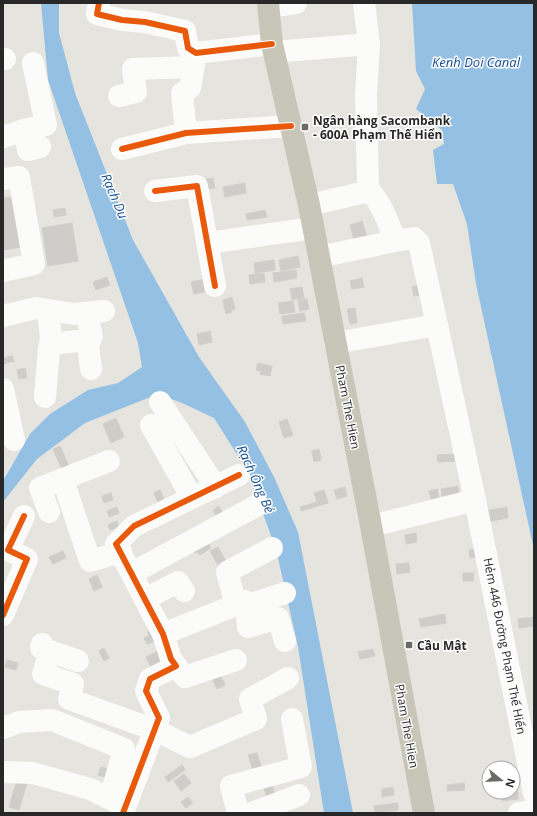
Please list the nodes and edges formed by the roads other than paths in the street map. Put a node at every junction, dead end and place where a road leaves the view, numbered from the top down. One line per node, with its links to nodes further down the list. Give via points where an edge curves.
1 (99, 3): 7 (street, via 97,14 185,31 188,48)
2 (296, 3): 4 (street)
3 (364, 3): 5 (street)
4 (268, 5): 6 (main road, Pham The Hien)
5 (369, 44): 6 (street); 18 (street, via 366,96)
6 (273, 48): 7 (street); 10 (main road, Pham The Hien)
7 (194, 60): 9 (street, via 133,69 136,92); 12 (street, via 190,88 182,93)
8 (33, 63): 11 (street, via 46,125)
9 (119, 96)
10 (291, 126): 12 (street); 19 (main road, Pham The Hien)
11 (24, 130): 13 (street); 14 (street, via 28,150)
12 (186, 133): 15 (street)
13 (3, 137)
14 (40, 148)
15 (122, 149)
16 (3, 179): 24 (street, via 20,177 34,264)
17 (154, 191): 22 (street, via 197,186)
18 (370, 191): 19 (street); 21 (street, via 388,220)
19 (309, 205): 20 (main road, Pham The Hien)
20 (313, 228): 22 (street); 23 (main road, Pham The Hien)
21 (395, 241): 23 (street); 28 (street, Hẻm 446 Đường Phạm Thế Hiển, via 414,238 419,243)
22 (208, 243): 25 (street)
23 (319, 257): 30 (main road, Pham The Hien)
24 (3, 271)
25 (216, 286)
26 (48, 310): 27 (street, via 36,308); 31 (street); 32 (street, via 74,314 95,312 92,336 88,345)
27 (3, 316)
28 (437, 325): 30 (street); 43 (street, Hẻm 446 Đường Phạm Thế Hiển)
29 (79, 341): 31 (street)
30 (336, 343): 47 (main road, Pham The Hien)
31 (50, 344): 34 (street)
32 (91, 369)
33 (3, 389): 37 (street)
34 (45, 397)
35 (160, 402): 41 (street)
36 (151, 425): 42 (street)
37 (14, 440)
38 (109, 461): 40 (street)
39 (239, 475): 41 (street)
40 (63, 480): 45 (street, via 40,488); 49 (street, via 90,562)
41 (216, 487): 42 (street)
42 (192, 498): 49 (street, via 134,526 116,544)
43 (475, 500): 47 (street); 66 (street, Hẻm 446 Đường Phạm Thế Hiển)
44 (258, 505): 50 (street)
45 (49, 512)
46 (24, 516): 55 (street, via 8,550 27,559)
47 (370, 526): 72 (main road, Pham The Hien)
48 (272, 548): 54 (street, via 227,572)
49 (121, 552): 50 (street)
50 (132, 573): 53 (street)
51 (184, 591): 53 (street, via 178,582)
52 (285, 594): 54 (street)
53 (145, 599): 56 (street)
54 (241, 606): 56 (street); 57 (street, via 248,627 278,618)
55 (3, 615)
56 (163, 634): 60 (street)
57 (285, 641)
58 (236, 660): 60 (street, via 185,677)
59 (78, 661): 64 (street, via 46,647 43,674 73,684 69,699)
60 (176, 666): 64 (street, via 150,679 146,691 159,718)
61 (288, 678): 64 (street, via 250,699 256,719 190,747)
62 (292, 719): 70 (street, via 301,767 231,786)
63 (3, 728): 68 (street, via 19,722 52,720 124,749)
64 (155, 730): 68 (street)
65 (3, 772): 68 (street, via 33,773 90,789)
66 (534, 793)
67 (298, 795): 71 (street)
68 (124, 808)
69 (534, 811): 73 (street)
70 (238, 813)
71 (252, 813)
72 (424, 813)
73 (519, 813)

